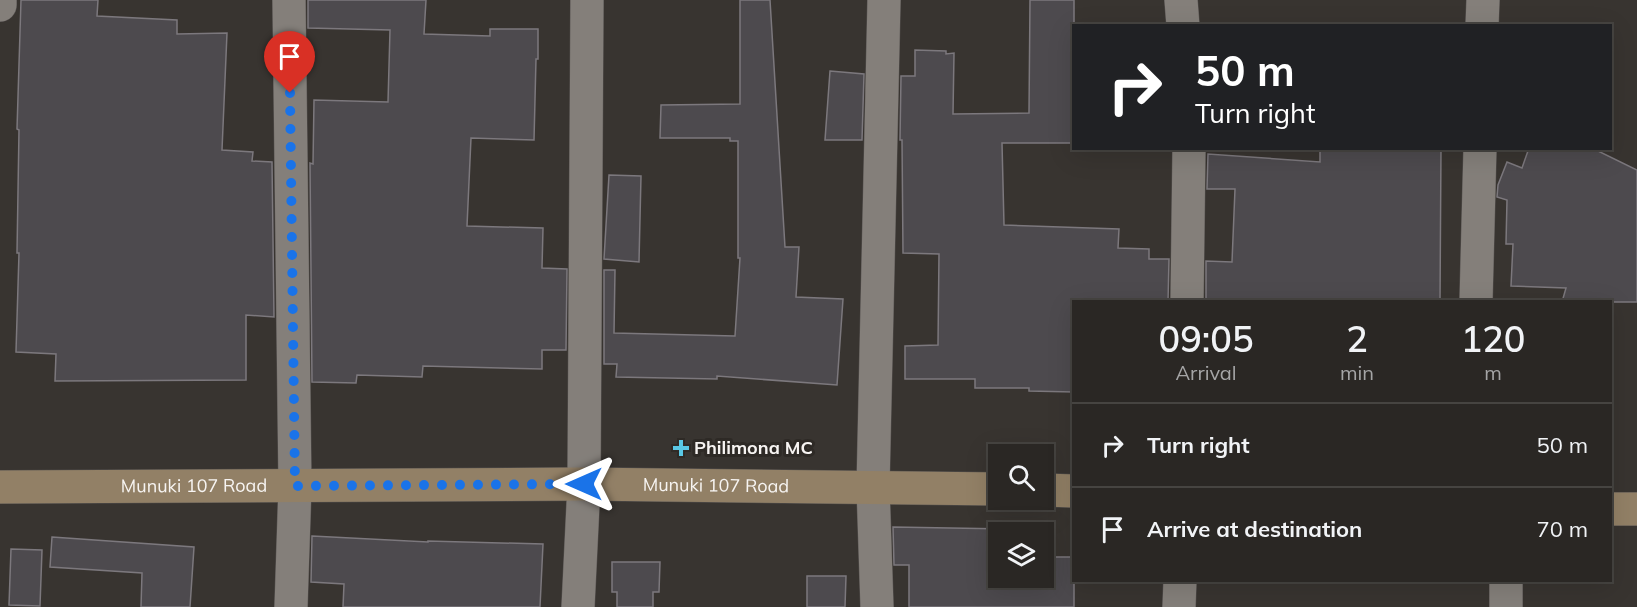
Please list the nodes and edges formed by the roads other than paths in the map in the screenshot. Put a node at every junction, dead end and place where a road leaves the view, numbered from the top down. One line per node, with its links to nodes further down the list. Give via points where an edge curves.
1 (0, 0): 7 (street)
2 (289, 0): 15 (street)
3 (586, 0): 14 (street)
4 (884, 0): 17 (street)
5 (1181, 0): 8 (street)
6 (1483, 0): 9 (street)
7 (0, 5)
8 (1182, 24)
9 (1482, 24)
10 (1189, 150): 12 (street)
11 (1480, 150): 13 (street)
12 (1186, 300)
13 (1476, 300)
14 (584, 484): 15 (main road, Munuki 107 Road); 17 (main road, Munuki 107 Road); 26 (street)
15 (295, 486): 16 (main road, Munuki 107 Road); 25 (street)
16 (0, 487)
17 (873, 487): 18 (main road, Munuki 107 Road); 27 (street)
18 (988, 489)
19 (1054, 490): 20 (main road)
20 (1072, 491)
21 (1612, 508): 22 (main road)
22 (1637, 509)
23 (1180, 582): 28 (street)
24 (1506, 582): 29 (street)
25 (291, 607)
26 (578, 607)
27 (877, 607)
28 (1179, 607)
29 (1506, 607)

